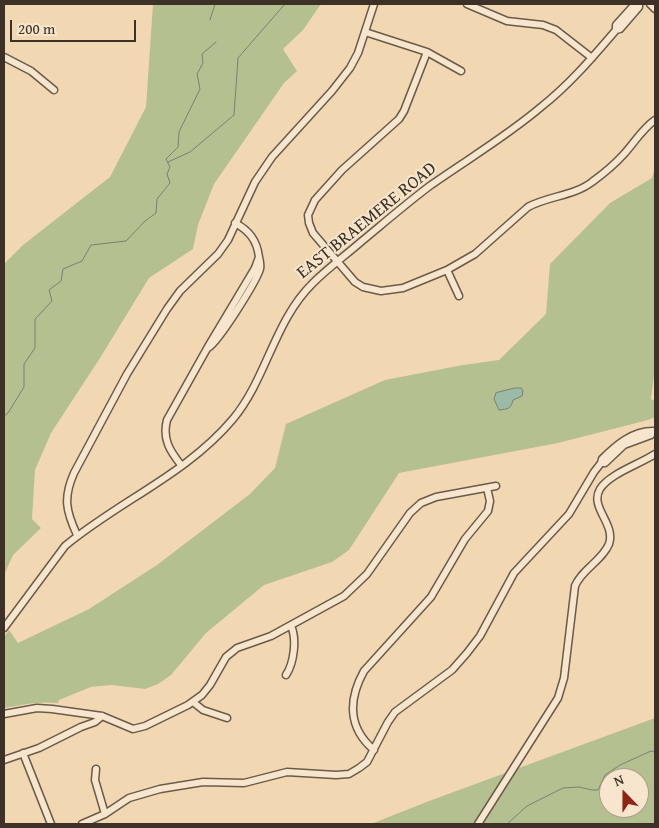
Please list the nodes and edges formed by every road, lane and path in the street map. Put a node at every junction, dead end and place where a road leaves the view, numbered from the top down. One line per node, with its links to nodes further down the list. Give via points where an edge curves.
1 (374, 4): 6 (street)
2 (467, 4): 9 (street, via 507,21 556,30)
3 (639, 4): 9 (street, EAST BRAEMERE ROAD)
4 (650, 4): 5 (street)
5 (655, 9)
6 (365, 32): 7 (street); 13 (street, via 350,68 272,157 255,182)
7 (427, 52): 10 (street); 14 (street, via 399,119 342,170 310,208 308,215 313,233)
8 (4, 57): 11 (street, via 31,71)
9 (592, 58): 14 (street, EAST BRAEMERE ROAD, via 540,108 431,186)
10 (461, 71)
11 (54, 90)
12 (655, 120): 15 (street, via 590,184 528,207 474,254)
13 (236, 223): 19 (street, via 256,242 260,269 171,412 165,430 166,442); 22 (street, via 218,254 167,308 74,473 66,502)
14 (338, 262): 15 (street, via 355,282 381,292 403,288); 19 (street, EAST BRAEMERE ROAD, via 292,307 246,401 234,417 208,445)
15 (447, 270): 16 (street)
16 (459, 296)
17 (654, 431): 30 (street, via 639,433 622,441 602,459 569,514 514,573 480,636 467,653 452,670 395,712)
18 (655, 454): 37 (street, via 610,479 600,489 597,500 610,533 609,543 575,586 564,678 558,698)
19 (181, 465): 22 (street, EAST BRAEMERE ROAD, via 152,488)
20 (496, 486): 21 (street)
21 (486, 488): 23 (street, via 421,502 410,512 377,562 357,585); 30 (street, via 490,501 488,511 465,538 431,597 364,671 360,680 352,709 353,720 362,739)
22 (77, 535): 24 (street, EAST BRAEMERE ROAD, via 56,556)
23 (291, 626): 25 (street, via 294,636 292,664); 26 (street, via 230,652 202,696)
24 (4, 628)
25 (286, 675)
26 (193, 702): 28 (street, via 133,729); 29 (street, via 203,710)
27 (4, 714): 28 (street, via 37,708)
28 (102, 716): 31 (street)
29 (227, 718)
30 (374, 750): 34 (street, via 367,762 349,774 287,772 244,783 203,782 160,788 129,798)
31 (24, 753): 32 (street); 35 (street)
32 (4, 760)
33 (96, 769): 34 (street, via 95,780)
34 (105, 814): 36 (street)
35 (51, 824)
36 (82, 824)
37 (478, 824)

